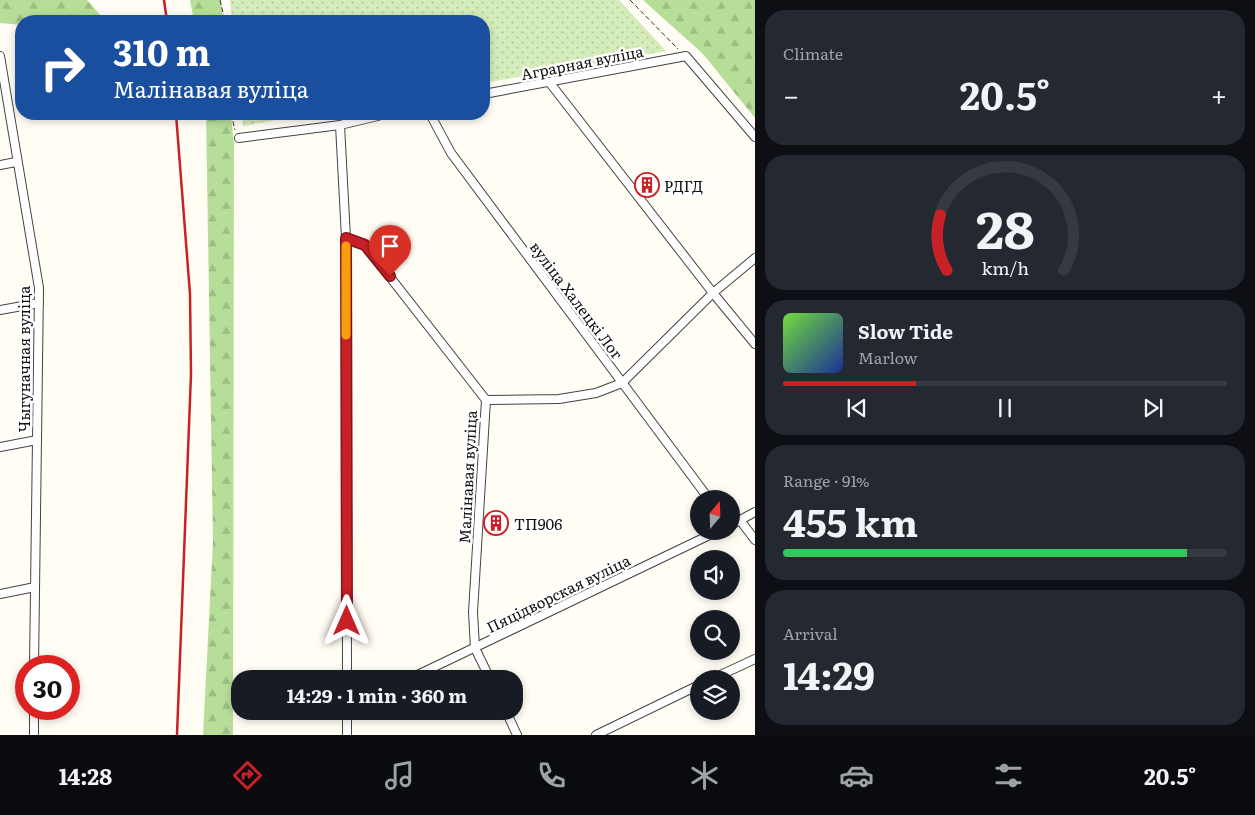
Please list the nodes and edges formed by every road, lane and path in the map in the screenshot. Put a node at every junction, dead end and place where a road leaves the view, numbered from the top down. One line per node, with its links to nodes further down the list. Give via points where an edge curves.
1 (220, 0): 3 (path)
2 (630, 0): 5 (path)
3 (224, 15)
4 (0, 56): 14 (street, Чыгуначная вуліца)
5 (686, 56): 6 (street, Аграрная вуліца); 12 (street)
6 (550, 83): 7 (street, Аграрная вуліца); 18 (street)
7 (490, 93)
8 (232, 120): 13 (path)
9 (361, 120): 11 (street)
10 (433, 120): 22 (street, вуліца Халецкі Лог, via 451,153)
11 (340, 125): 13 (street); 16 (street)
12 (755, 137)
13 (238, 138)
14 (16, 162): 15 (street); 19 (street, Чыгуначная вуліца)
15 (0, 165)
16 (346, 238): 23 (street, Малінавая вуліца, via 365,245); 36 (street)
17 (755, 258): 18 (street)
18 (713, 293): 21 (street); 22 (street)
19 (39, 303): 20 (street); 24 (street, Чыгуначная вуліца)
20 (0, 310)
21 (755, 344)
22 (622, 383): 23 (street, via 596,393 559,399); 26 (street, вуліца Халецкі Лог)
23 (486, 400): 33 (street, Малінавая вуліца, via 473,612)
24 (37, 440): 25 (street); 31 (street, Чыгуначная вуліца)
25 (0, 447)
26 (702, 490)
27 (755, 512): 28 (street)
28 (740, 520): 30 (street)
29 (699, 540): 33 (street, Пяцідворская вуліца)
30 (755, 540)
31 (35, 587): 32 (street); 34 (street, Чыгуначная вуліца)
32 (0, 594)
33 (475, 648): 37 (street, Пяцідворская вуліца); 38 (street, Малінавая вуліца)
34 (34, 655)
35 (755, 659): 39 (street)
36 (347, 670)
37 (428, 670)
38 (486, 670)
39 (731, 670)
40 (690, 689): 47 (street)
41 (34, 720): 44 (street)
42 (347, 720): 45 (street)
43 (510, 720): 46 (street)
44 (34, 735)
45 (347, 735)
46 (517, 735)
47 (596, 735)

